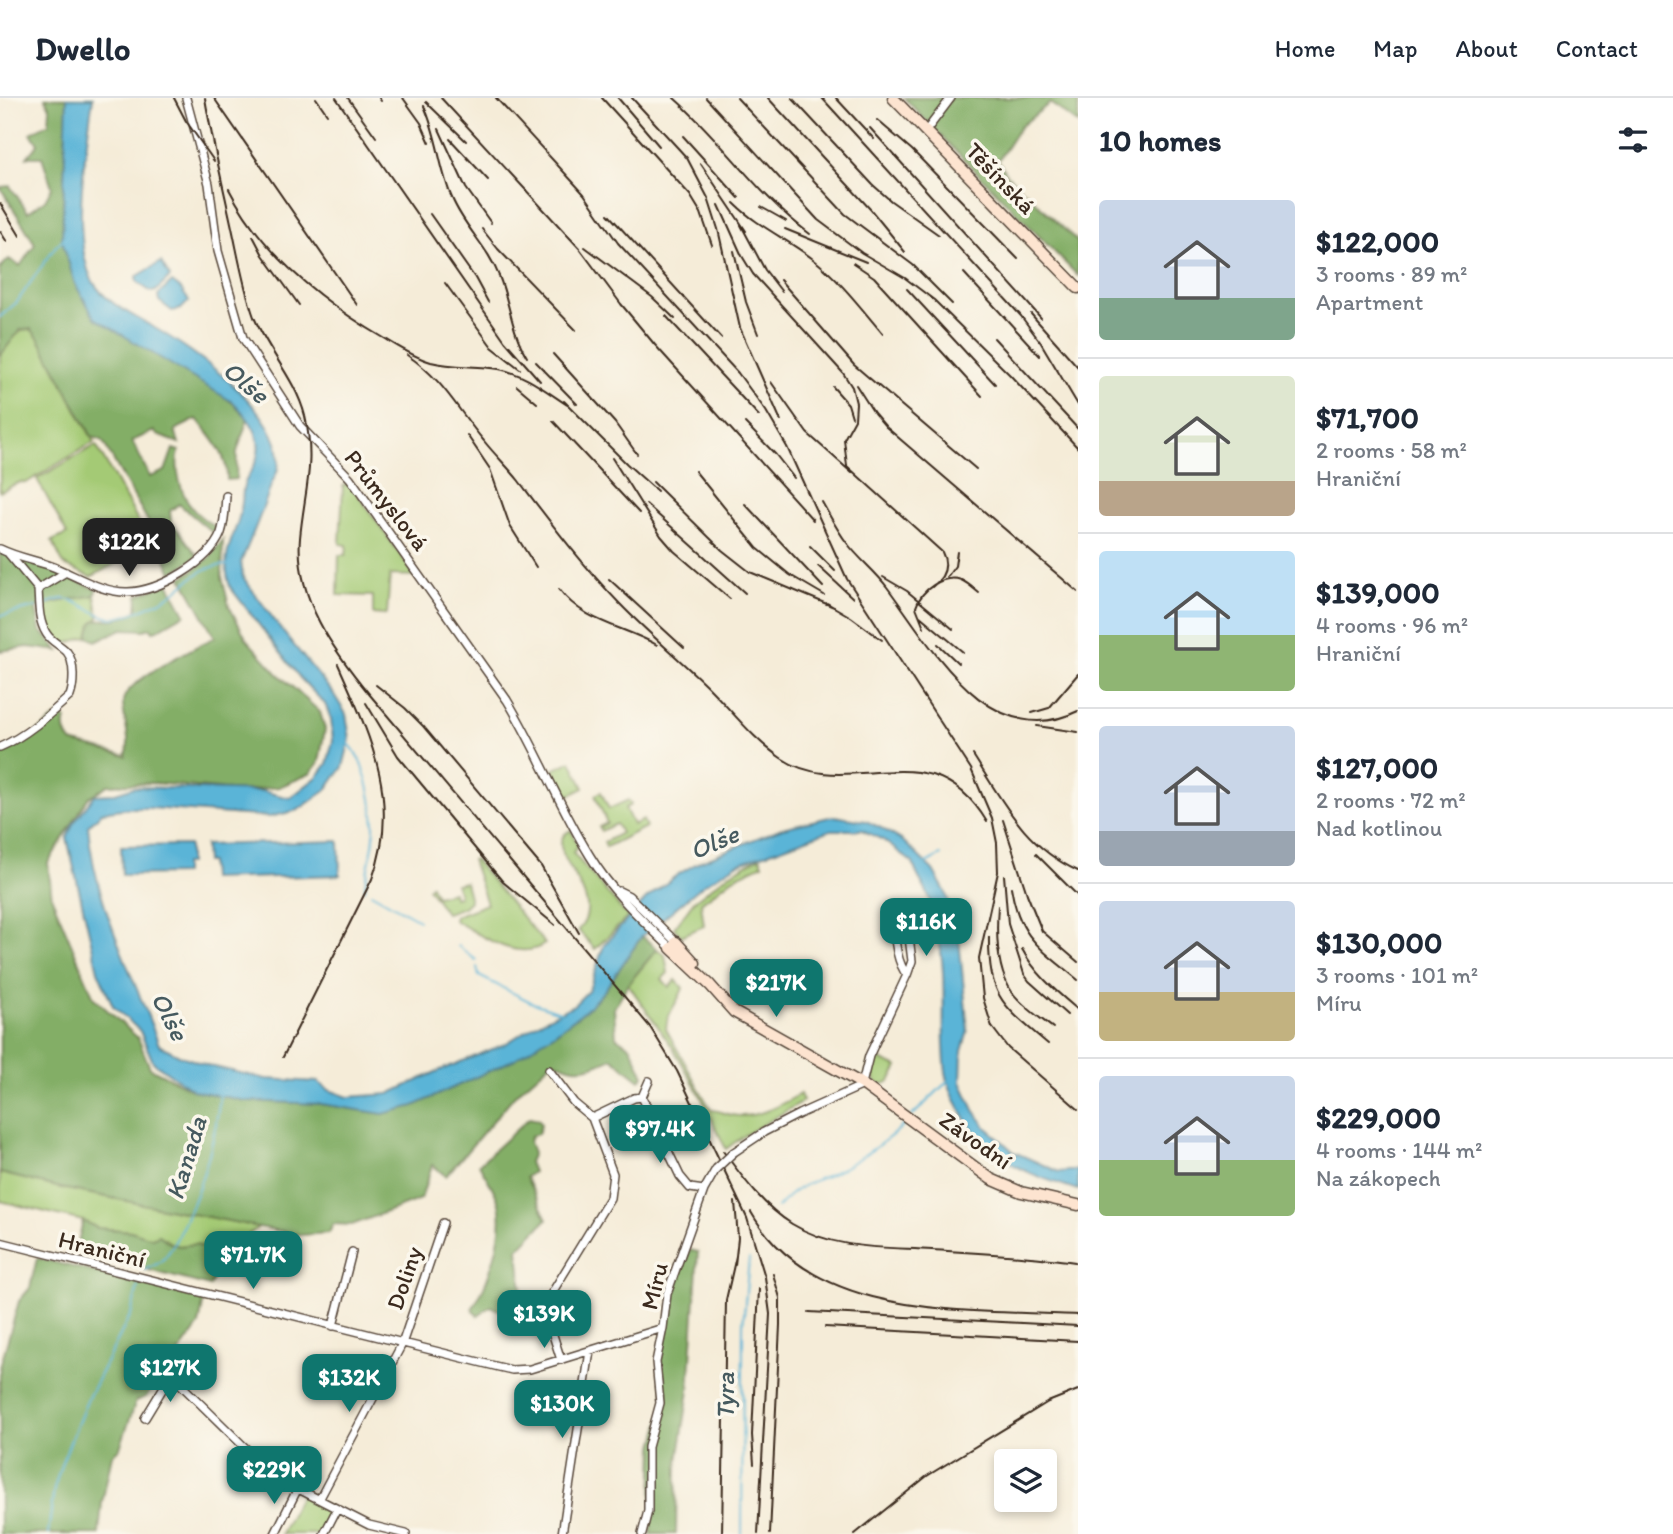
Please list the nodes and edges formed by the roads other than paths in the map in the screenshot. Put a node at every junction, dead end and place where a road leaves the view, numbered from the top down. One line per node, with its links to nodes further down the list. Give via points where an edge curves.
1 (186, 98): 11 (street, Průmyslová, via 209,184 218,251 243,338 300,426 350,478 507,701 590,857 615,889)
2 (893, 98): 4 (street, Těšínská)
3 (951, 98): 4 (street)
4 (926, 131): 5 (street, Těšínská)
5 (1078, 288)
6 (226, 496): 8 (street, via 224,523 216,543 193,567 164,582 118,591)
7 (4, 550): 8 (street); 9 (street)
8 (66, 572): 9 (street)
9 (38, 589): 10 (street, via 45,632 70,657 72,690 37,724)
10 (0, 747)
11 (673, 946): 15 (street, Závodní, via 734,1012)
12 (907, 975): 12 (street, via 912,961 908,929 902,925 895,928 895,935); 15 (street, via 869,1056)
13 (549, 1070): 17 (street)
14 (649, 1081): 16 (street)
15 (862, 1083): 18 (street, Míru, bridge, via 734,1152 716,1169); 19 (street, Závodní, via 990,1179 1021,1192)
16 (644, 1100): 17 (street, via 634,1098); 18 (street, via 680,1176 690,1188)
17 (592, 1118): 27 (street, via 610,1165 613,1187 546,1307)
18 (704, 1190): 24 (street, Míru, via 667,1294)
19 (1078, 1205)
20 (443, 1223): 25 (street, Doliny)
21 (0, 1242): 23 (street, Hraniční)
22 (352, 1252): 23 (street)
23 (333, 1326): 25 (street, Hraniční)
24 (663, 1328): 26 (street, Míru); 36 (street, via 656,1362 660,1403 648,1447 648,1511)
25 (402, 1344): 27 (street, Hraniční, via 512,1370); 30 (street, Doliny)
26 (590, 1351): 27 (street, Hraniční); 35 (street)
27 (561, 1360)
28 (145, 1418): 29 (street, via 171,1375 275,1477)
29 (298, 1490): 30 (street); 32 (street)
30 (320, 1498): 31 (street)
31 (337, 1508): 33 (street); 34 (street, via 369,1525)
32 (275, 1534)
33 (324, 1534)
34 (406, 1534)
35 (562, 1534)
36 (642, 1534)

